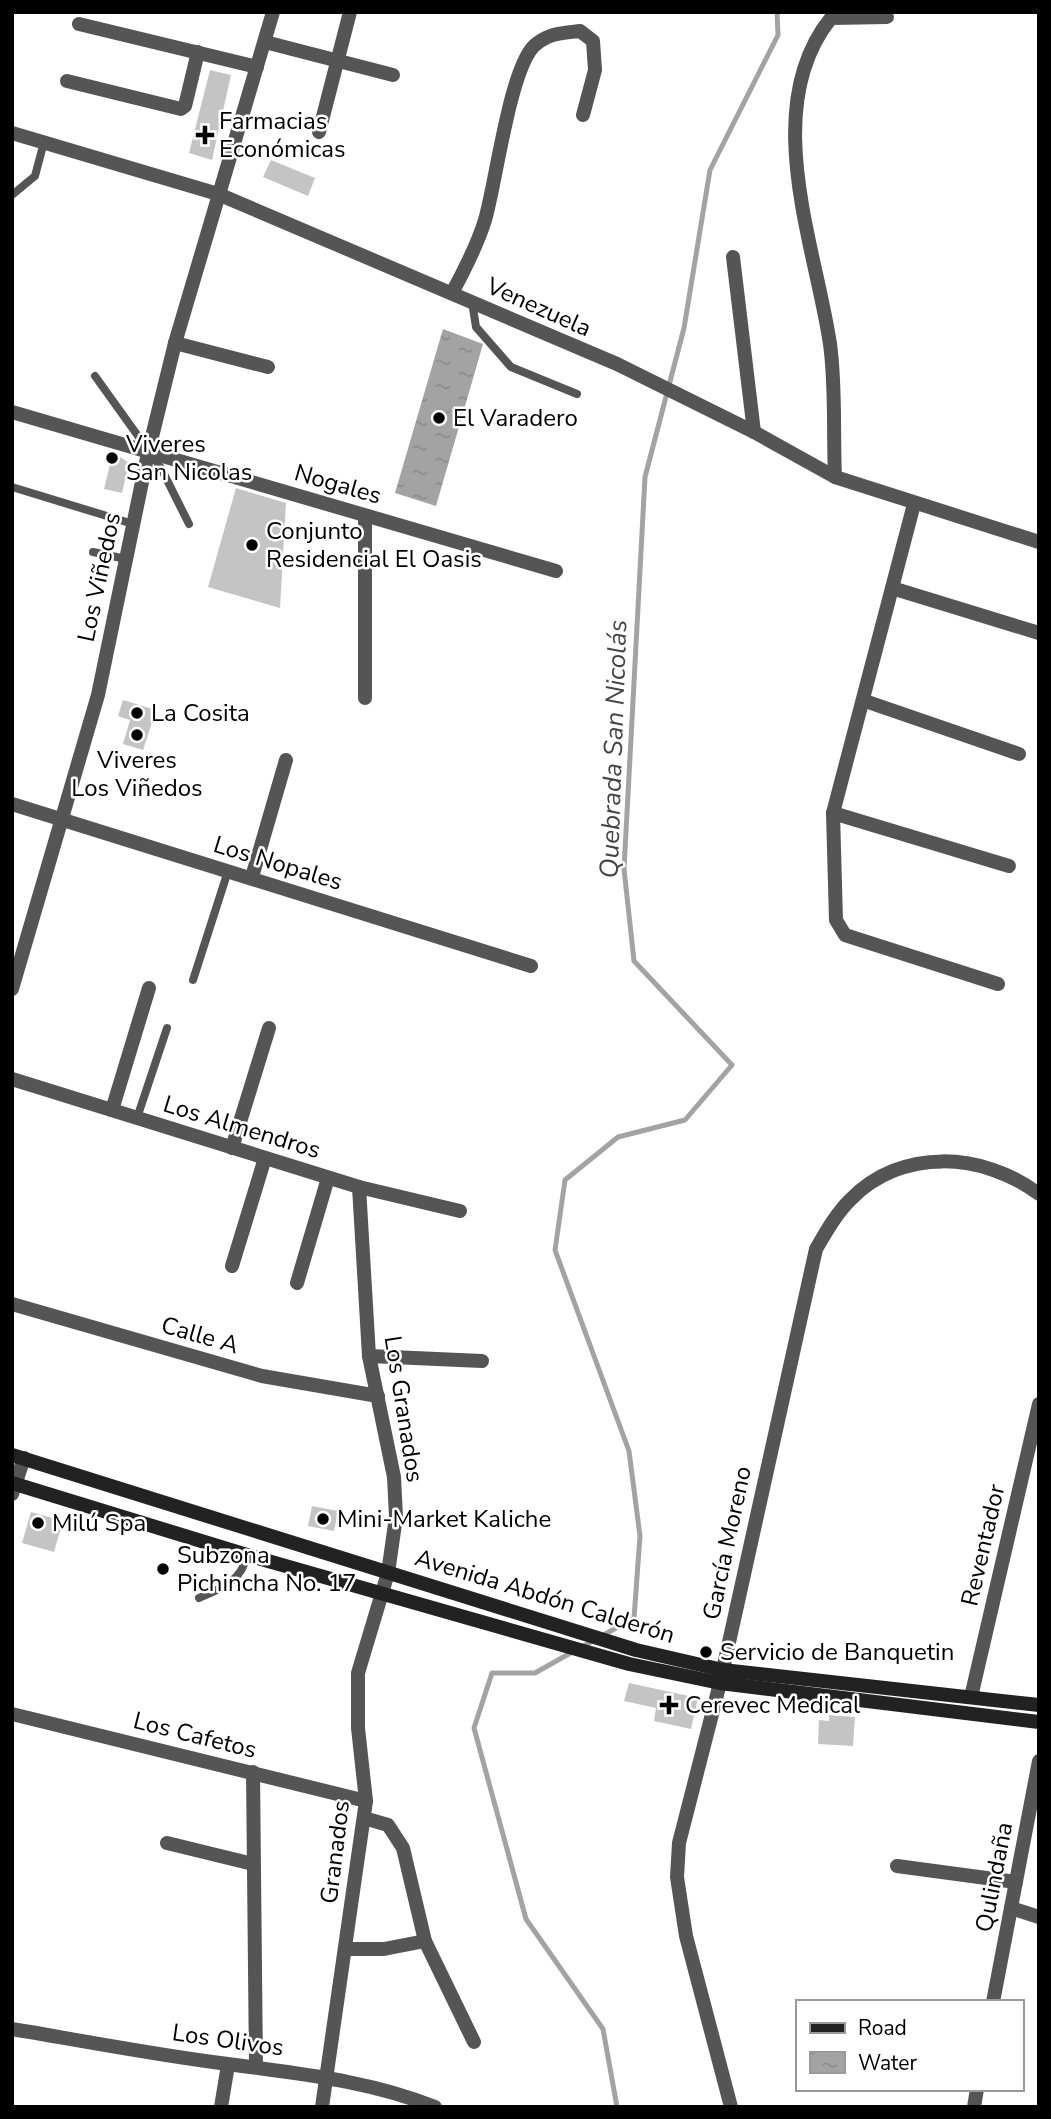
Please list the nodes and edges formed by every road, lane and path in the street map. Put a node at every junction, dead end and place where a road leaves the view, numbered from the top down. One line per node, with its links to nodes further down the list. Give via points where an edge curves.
1 (273, 12): 5 (street, Los Viñedos)
2 (350, 12): 7 (street)
3 (887, 17): 27 (street, via 831,18 818,35 797,91 803,218 830,345)
4 (79, 24): 6 (street)
5 (265, 42): 7 (street); 8 (street, Los Viñedos)
6 (198, 52): 8 (street); 10 (street, via 181,109)
7 (338, 61): 9 (street); 12 (street)
8 (257, 67): 15 (street, Los Viñedos)
9 (393, 75)
10 (67, 80)
11 (583, 115): 18 (street, via 595,70 593,41 580,31 551,34 533,47 520,74 485,218)
12 (319, 132)
13 (12, 133): 14 (street, Venezuela)
14 (44, 142): 15 (street, Venezuela); 16 (lane, via 35,176)
15 (218, 194): 18 (street, Venezuela); 20 (street, Los Viñedos)
16 (12, 195)
17 (733, 257): 25 (street)
18 (452, 293): 19 (street, Venezuela)
19 (472, 302): 23 (lane, via 475,327 511,368); 25 (street, Venezuela, via 617,363)
20 (175, 343): 21 (street); 26 (street, Los Viñedos)
21 (268, 368)
22 (95, 376): 26 (lane)
23 (577, 394)
24 (12, 412): 26 (street, Nogales)
25 (754, 432): 27 (street, Venezuela)
26 (148, 453): 30 (street, Nogales); 31 (street, Los Viñedos); 32 (lane, via 161,468)
27 (835, 477): 29 (street, Venezuela)
28 (12, 487): 31 (lane)
29 (914, 504): 33 (street, Venezuela); 37 (street)
30 (365, 516): 36 (street, Nogales); 39 (street)
31 (133, 524): 35 (street, Los Viñedos)
32 (190, 524)
33 (1039, 542)
34 (93, 552): 35 (lane)
35 (126, 559): 45 (street, Los Viñedos, via 98,695)
36 (556, 571)
37 (892, 587): 38 (street); 40 (street)
38 (1039, 633)
39 (365, 698)
40 (865, 701): 41 (street); 44 (street)
41 (1019, 754)
42 (286, 760): 48 (street)
43 (12, 804): 45 (street, Los Nopales)
44 (833, 813): 46 (street); 51 (street, via 839,929 845,935)
45 (60, 818): 47 (street, Los Nopales); 53 (street, Los Viñedos)
46 (1009, 866)
47 (228, 871): 48 (street, Los Nopales); 50 (lane)
48 (251, 877): 49 (street, Los Nopales)
49 (531, 966)
50 (193, 980)
51 (998, 984)
52 (149, 988): 57 (street)
53 (12, 989)
54 (167, 1028): 58 (lane)
55 (269, 1028): 59 (street)
56 (12, 1079): 57 (street, Los Almendros)
57 (112, 1110): 58 (street, Los Almendros)
58 (137, 1118): 59 (street, Los Almendros)
59 (232, 1148): 60 (street, Los Almendros)
60 (265, 1158): 61 (street, Los Almendros); 65 (street)
61 (328, 1178): 62 (street, Los Almendros); 66 (street)
62 (359, 1187): 64 (street, Los Almendros); 68 (street, Los Granados)
63 (1039, 1194): 79 (street, García Moreno, via 984,1164 939,1162 897,1169 879,1178 834,1218 816,1249)
64 (460, 1211)
65 (232, 1266)
66 (297, 1283)
67 (12, 1304): 70 (street, Calle A, via 262,1376)
68 (369, 1356): 69 (street); 70 (street, Los Granados)
69 (482, 1361)
70 (378, 1396): 75 (street, Los Granados, via 394,1477 396,1517)
71 (1039, 1404): 80 (street, Reventador)
72 (18, 1457): 73 (street); 75 (main road, Avenida Abdón Calderón)
73 (13, 1487): 74 (main road, Avenida Abdón Calderón)
74 (247, 1555): 76 (main road, Avenida Abdón Calderón); 77 (lane, via 234,1580)
75 (388, 1573): 76 (street, Los Granados); 78 (main road, Avenida Abdón Calderón, via 531,1618)
76 (380, 1593): 78 (main road, Avenida Abdón Calderón); 86 (street, Granados, via 358,1673)
77 (199, 1598)
78 (632, 1657): 79 (main road, Avenida Abdón Calderón)
79 (722, 1677): 80 (main road, Avenida Abdón Calderón); 83 (main road, Avenida Abdón Calderón); 106 (street, García Moreno, via 683,1819 677,1877 686,1936)
80 (971, 1697): 81 (main road, Avenida Abdón Calderón)
81 (1039, 1705)
82 (12, 1714): 85 (street, Los Cafetos)
83 (1039, 1722)
84 (1039, 1761): 88 (street, Qulindaña)
85 (253, 1772): 86 (street, Los Cafetos); 90 (street)
86 (366, 1801): 87 (street, Granados)
87 (364, 1818): 95 (street, via 388,1825 402,1848); 96 (street, Granados)
88 (1033, 1827): 92 (street, Qulindaña)
89 (167, 1843): 90 (street)
90 (253, 1864): 101 (street)
91 (897, 1866): 92 (street)
92 (1016, 1882): 93 (street, Qulindaña)
93 (1011, 1908): 94 (street); 97 (street, Qulindaña)
94 (1039, 1917)
95 (425, 1941): 96 (street, via 383,1949); 99 (street)
96 (345, 1948): 102 (street, Granados)
97 (993, 2000)
98 (12, 2029): 100 (street, Los Olivos)
99 (474, 2042)
100 (228, 2065): 101 (street, Los Olivos); 103 (street)
101 (256, 2067): 102 (street, Los Olivos)
102 (327, 2077): 104 (street, Granados); 105 (street, Los Olivos, via 395,2091)
103 (220, 2107)
104 (322, 2107)
105 (435, 2107)
106 (731, 2107)

